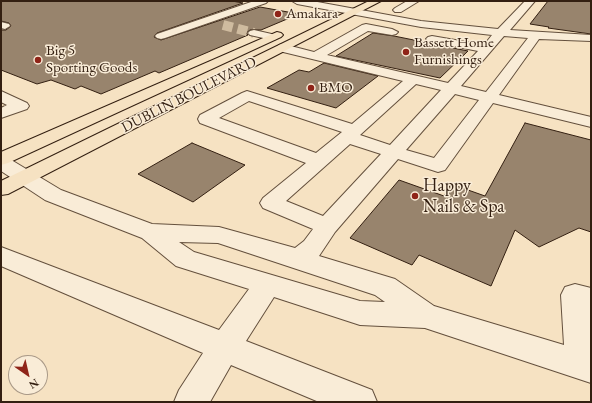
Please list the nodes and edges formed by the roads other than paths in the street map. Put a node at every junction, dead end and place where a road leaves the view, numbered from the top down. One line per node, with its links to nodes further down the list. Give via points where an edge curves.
1 (264, 1): 11 (street)
2 (297, 1): 8 (street)
3 (351, 1): 8 (main road)
4 (376, 1): 9 (main road, DUBLIN BOULEVARD)
5 (530, 1): 13 (street)
6 (285, 2): 8 (street)
7 (412, 2): 12 (street, via 398,10 484,24)
8 (332, 9): 9 (street); 10 (main road)
9 (352, 13): 13 (street, via 445,32 491,36); 22 (main road, DUBLIN BOULEVARD)
10 (317, 17)
11 (206, 21): 14 (street); 19 (street)
12 (489, 21)
13 (505, 24): 18 (street); 23 (street)
14 (223, 25)
15 (289, 29): 22 (main road, DUBLIN BOULEVARD)
16 (254, 33): 22 (street)
17 (404, 34): 24 (street, via 366,27)
18 (536, 35): 21 (street); 28 (street)
19 (162, 36)
20 (419, 37): 23 (street)
21 (591, 38)
22 (277, 42): 24 (street); 33 (main road, DUBLIN BOULEVARD); 36 (main road, DUBLIN BOULEVARD)
23 (486, 49): 26 (street)
24 (316, 56): 25 (street)
25 (414, 79): 26 (street); 31 (street)
26 (452, 88): 28 (street); 32 (street)
27 (1, 96): 29 (street, via 21,106)
28 (490, 97): 30 (street); 32 (street, via 438,166)
29 (1, 114)
30 (591, 122)
31 (351, 133): 32 (street); 34 (street); 34 (street, via 247,96 206,120)
32 (393, 152): 38 (street)
33 (1, 159)
34 (319, 161): 38 (street, via 272,203)
35 (1, 162): 36 (street)
36 (25, 177): 37 (main road, DUBLIN BOULEVARD); 39 (street, via 53,195)
37 (1, 189)
38 (326, 226): 41 (street, via 312,247)
39 (150, 232): 41 (street, via 219,235); 42 (street, via 185,259)
40 (1, 256): 45 (street)
41 (299, 259): 44 (street, via 385,287)
42 (268, 285): 44 (street, via 360,313); 45 (street)
43 (591, 299): 46 (street, via 575,295)
44 (425, 316): 46 (street)
45 (225, 346): 47 (street); 48 (street)
46 (586, 366)
47 (191, 402)
48 (360, 402)

